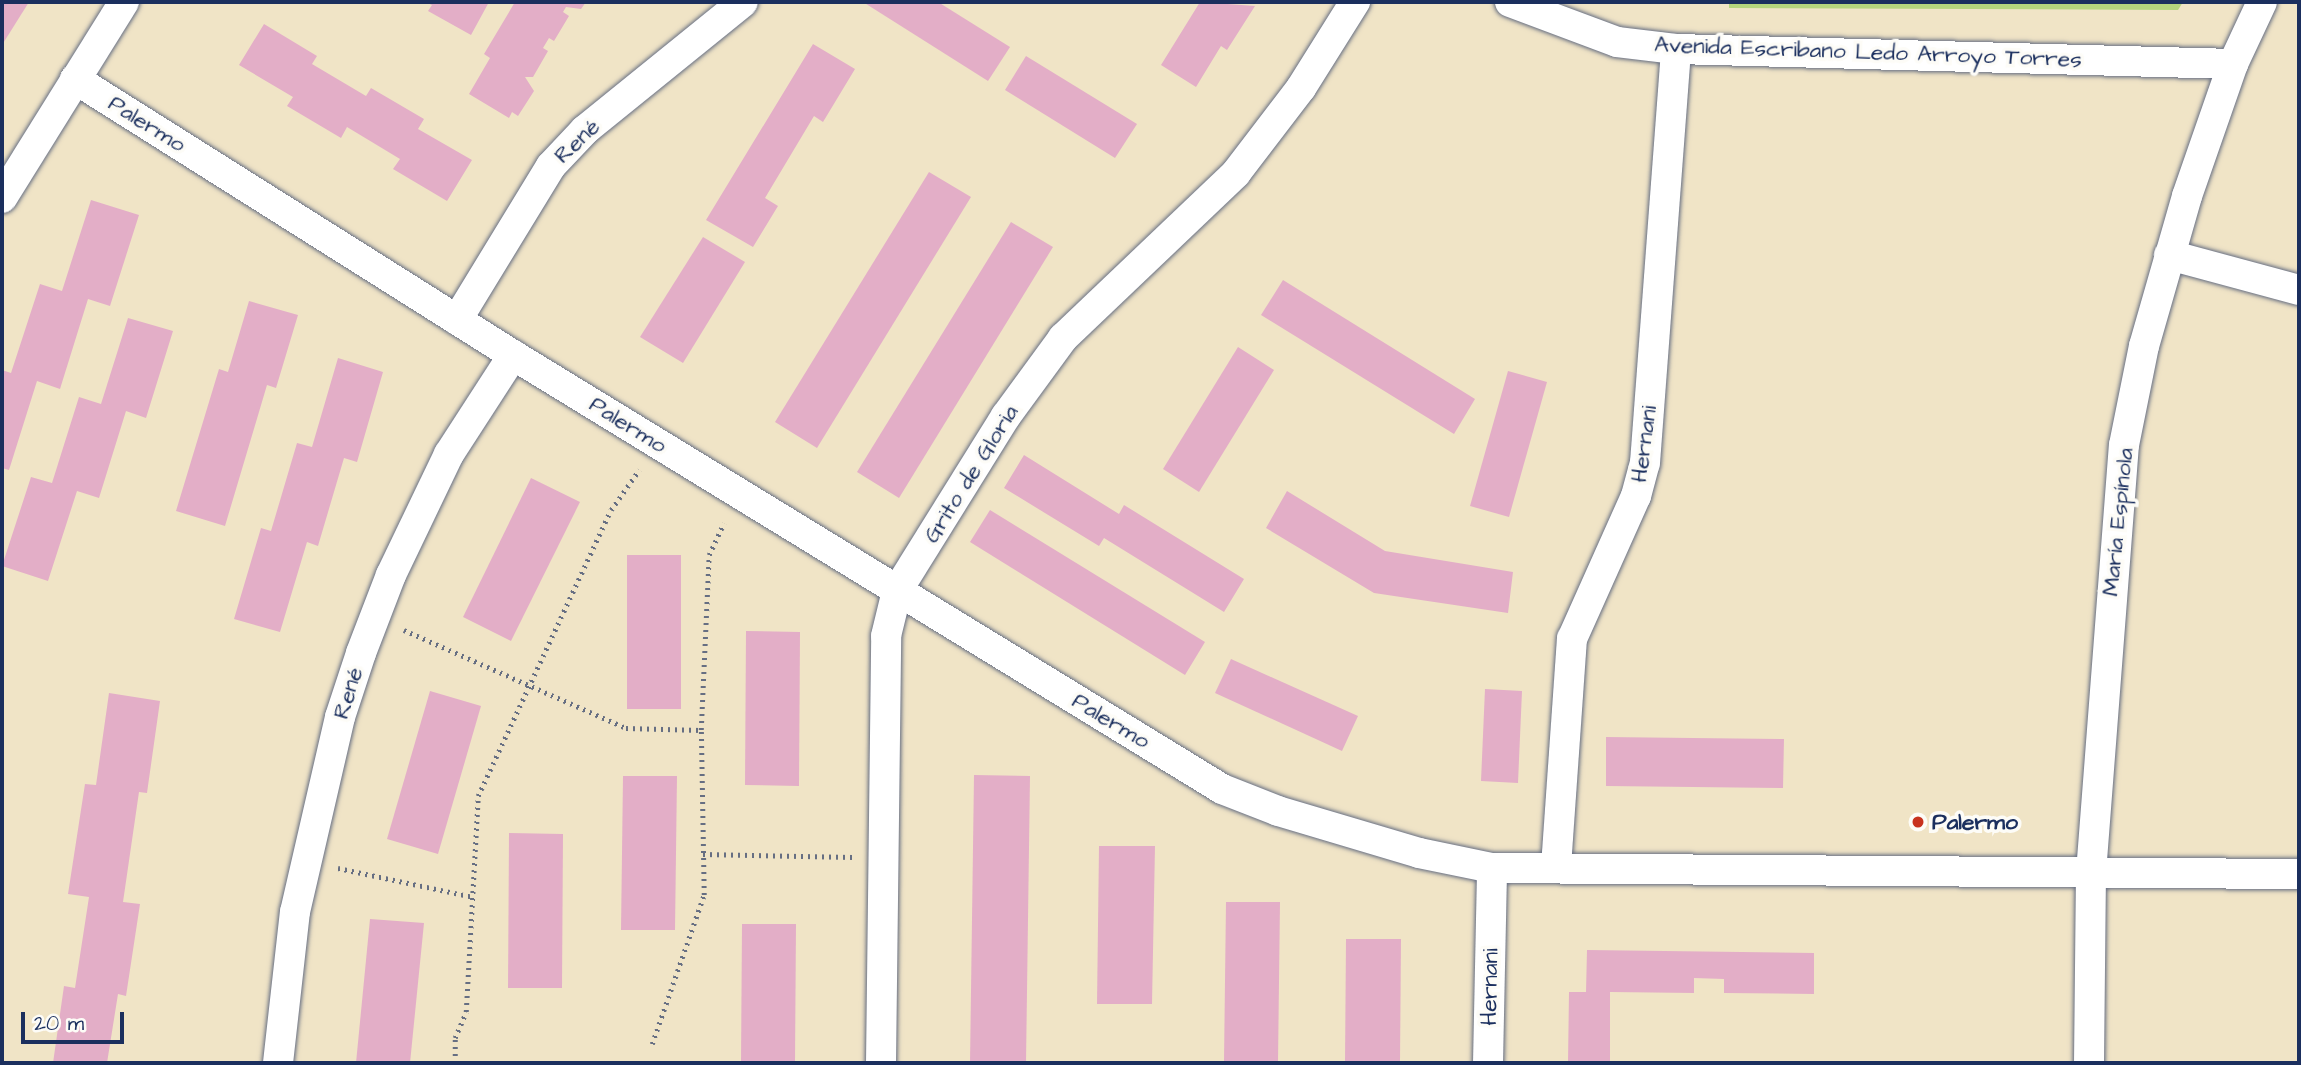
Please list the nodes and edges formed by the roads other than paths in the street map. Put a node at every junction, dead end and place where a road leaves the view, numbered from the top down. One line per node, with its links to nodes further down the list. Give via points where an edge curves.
1 (124, 2): 8 (street)
2 (743, 2): 12 (street, René, via 585,130 551,166)
3 (1354, 2): 14 (street, Grito de Gloria, via 1301,88 1236,173 1048,357)
4 (1510, 2): 6 (street, Avenida Escribano Ledo Arroyo Torres, via 1617,42)
5 (2262, 2): 7 (street, María Espínola)
6 (1676, 49): 7 (street, Avenida Escribano Ledo Arroyo Torres); 15 (street, Hernani, via 1645,463 1636,496 1572,639)
7 (2233, 64): 10 (street, María Espínola)
8 (75, 79): 9 (street); 12 (street, Palermo)
9 (2, 198)
10 (2169, 255): 11 (street); 17 (street, María Espínola, via 2124,444)
11 (2299, 290)
12 (457, 320): 13 (street, Palermo)
13 (513, 355): 14 (street, Palermo); 19 (street, René, via 449,454 375,616 340,717 286,964)
14 (897, 591): 16 (street, Palermo, via 1222,789 1352,835); 20 (street, Grito de Gloria, via 886,636)
15 (1556, 867): 16 (street, Palermo); 17 (street, Palermo)
16 (1492, 868): 21 (street, Hernani)
17 (2091, 873): 18 (street, Palermo); 22 (street, María Espínola)
18 (2299, 874)
19 (278, 1063)
20 (881, 1063)
21 (1488, 1063)
22 (2089, 1063)

